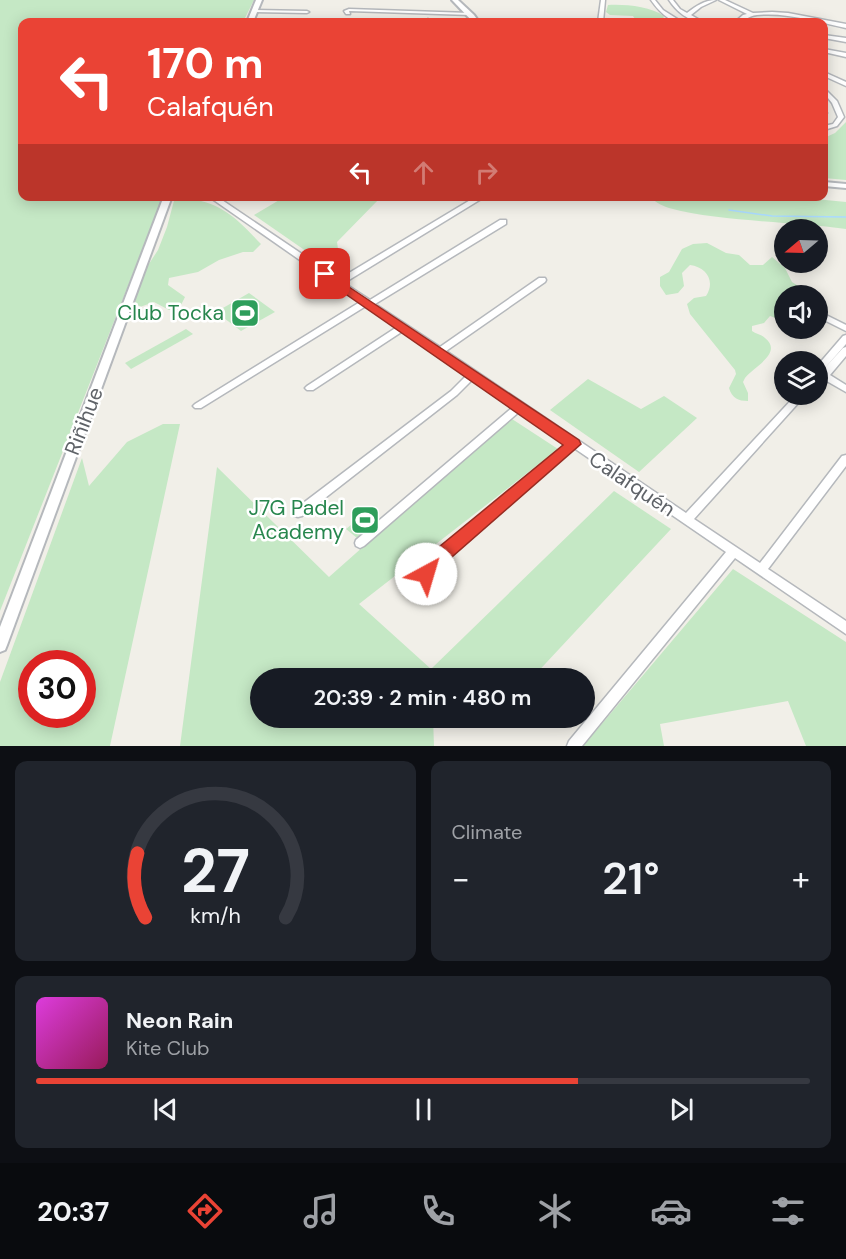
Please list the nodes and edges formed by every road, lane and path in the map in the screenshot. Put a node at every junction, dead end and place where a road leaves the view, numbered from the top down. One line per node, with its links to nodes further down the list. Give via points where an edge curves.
1 (259, 0): 9 (street)
2 (455, 0): 12 (street)
3 (603, 0): 17 (street)
4 (653, 0): 18 (street)
5 (671, 0): 14 (street, via 675,8)
6 (710, 0): 14 (street, via 694,7)
7 (714, 0): 14 (street)
8 (721, 0): 13 (street)
9 (254, 11): 10 (street); 15 (street)
10 (307, 12)
11 (348, 13): 12 (street, via 347,10 356,9)
12 (470, 14): 16 (street)
13 (753, 14): 20 (street); 21 (street)
14 (688, 15): 19 (street)
15 (251, 18)
16 (473, 18)
17 (601, 18)
18 (673, 18)
19 (694, 18)
20 (741, 18)
21 (802, 18)
22 (828, 23): 23 (street)
23 (846, 26)
24 (828, 38): 25 (street)
25 (846, 40)
26 (828, 52): 27 (street)
27 (846, 55)
28 (828, 76): 29 (street)
29 (846, 84)
30 (828, 94): 31 (street, via 841,117)
31 (828, 127)
32 (828, 184): 33 (street)
33 (846, 186)
34 (166, 201): 65 (street, Riñihue)
35 (218, 201): 39 (street, Calafquén)
36 (475, 201): 39 (street)
37 (503, 222): 40 (street)
38 (542, 280): 46 (street)
39 (338, 283): 40 (street, Calafquén)
40 (367, 303): 42 (street, Calafquén); 54 (street)
41 (828, 319): 43 (street)
42 (402, 327): 46 (street, Calafquén); 51 (street)
43 (846, 328)
44 (846, 338): 47 (street)
45 (846, 350): 48 (street)
46 (439, 352): 49 (street, Calafquén)
47 (828, 361)
48 (828, 365)
49 (472, 374): 55 (street, Calafquén); 58 (street, via 454,393)
50 (828, 378): 52 (street)
51 (310, 388)
52 (846, 389)
53 (792, 405): 59 (street)
54 (198, 406)
55 (520, 406): 56 (street, Calafquén); 60 (street)
56 (573, 444): 59 (street, Calafquén); 62 (street)
57 (846, 459): 63 (street)
58 (298, 513)
59 (686, 520): 61 (street, Calafquén)
60 (360, 543)
61 (733, 552): 63 (street, Calafquén); 66 (street)
62 (434, 561)
63 (761, 570): 64 (street, Calafquén)
64 (846, 627)
65 (0, 645)
66 (574, 746)

